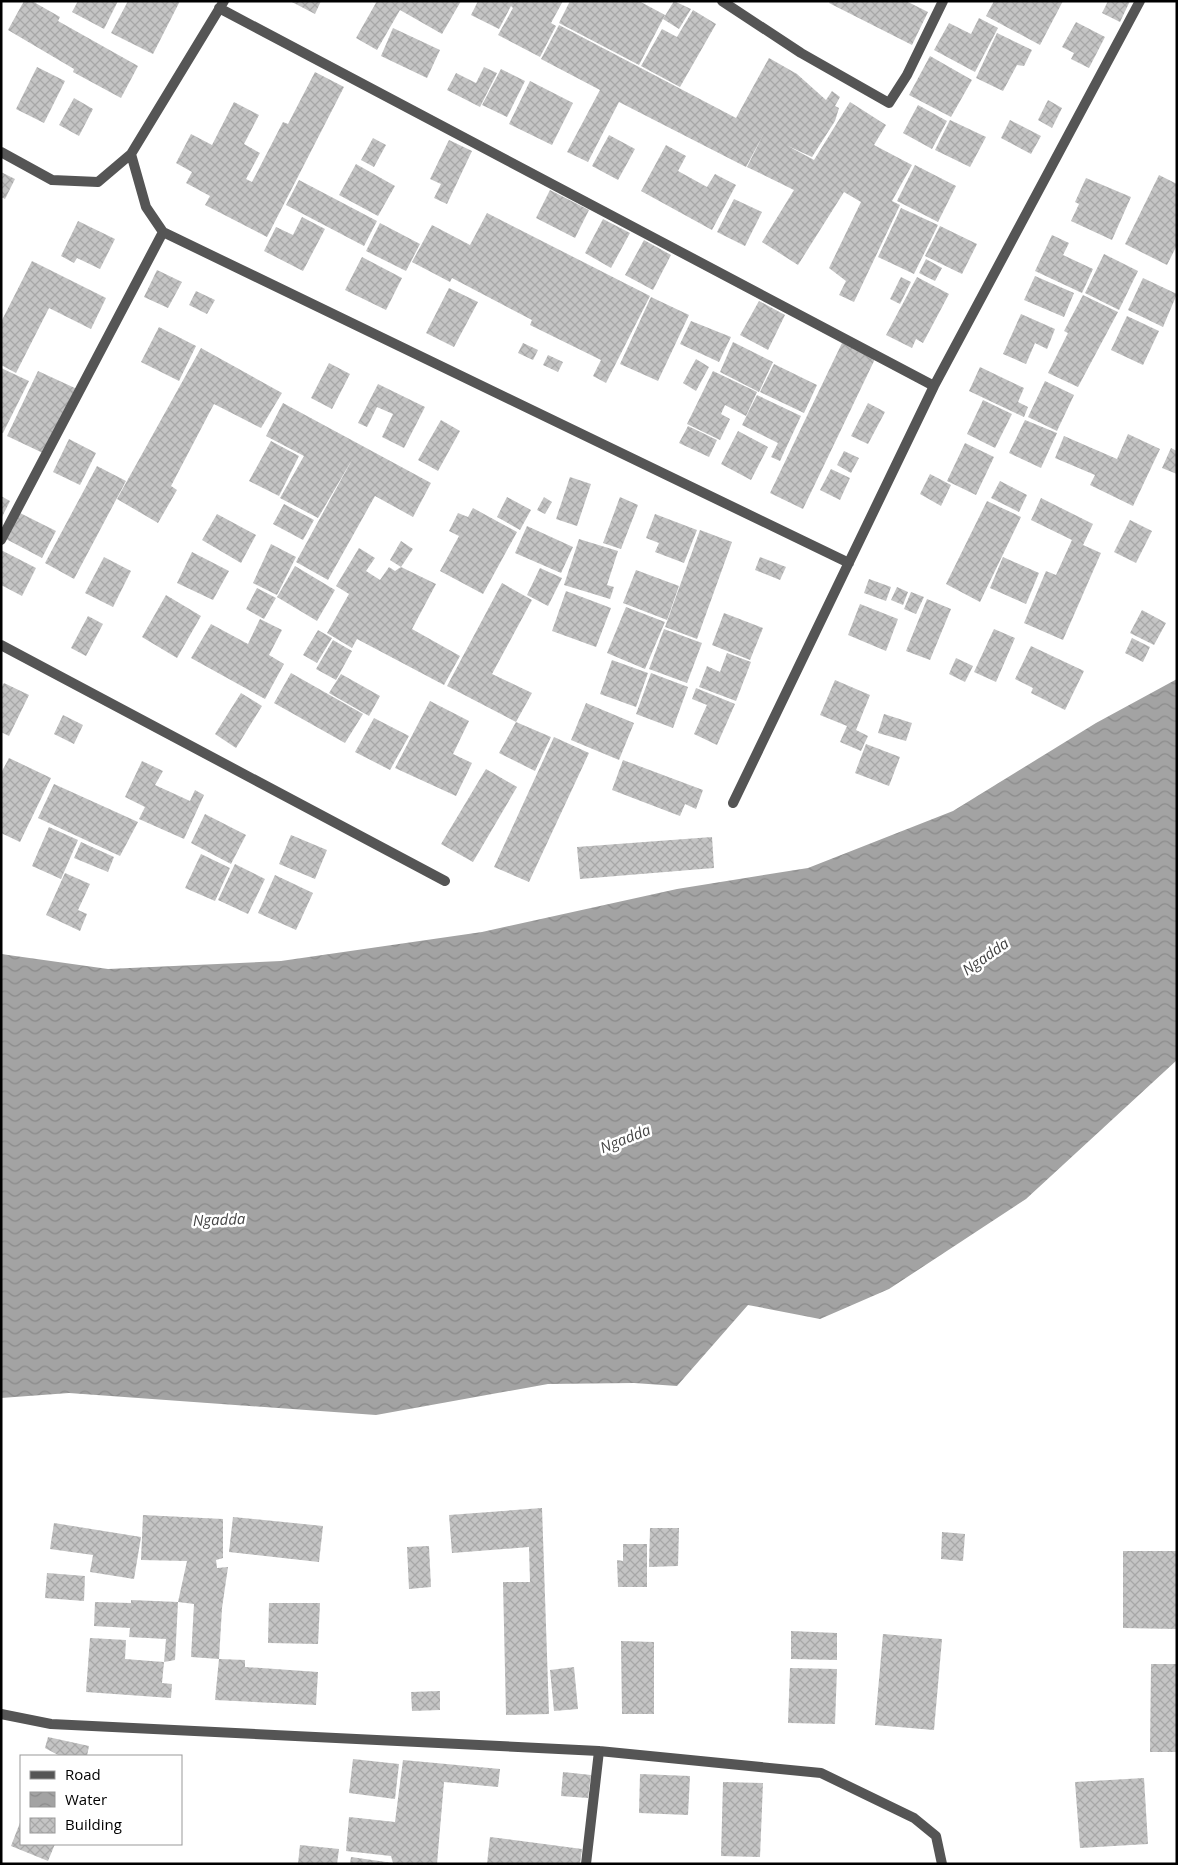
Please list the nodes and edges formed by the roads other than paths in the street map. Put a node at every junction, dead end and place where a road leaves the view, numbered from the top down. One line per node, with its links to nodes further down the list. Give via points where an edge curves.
1 (722, 1): 2 (street, via 801,53 889,103 907,75)
2 (943, 1)
3 (1140, 1): 8 (street)
4 (222, 5): 6 (street); 8 (street)
5 (1, 152): 6 (street, via 52,180 98,182)
6 (131, 154): 7 (street, via 146,207)
7 (163, 232): 9 (street); 10 (street)
8 (934, 386): 10 (street)
9 (1, 540)
10 (848, 563): 12 (street)
11 (1, 645): 13 (street)
12 (733, 803)
13 (446, 881)
14 (1, 1714): 15 (street, via 51,1724)
15 (599, 1750): 16 (street); 17 (street, via 821,1773 914,1818 936,1836)
16 (586, 1864)
17 (942, 1864)

